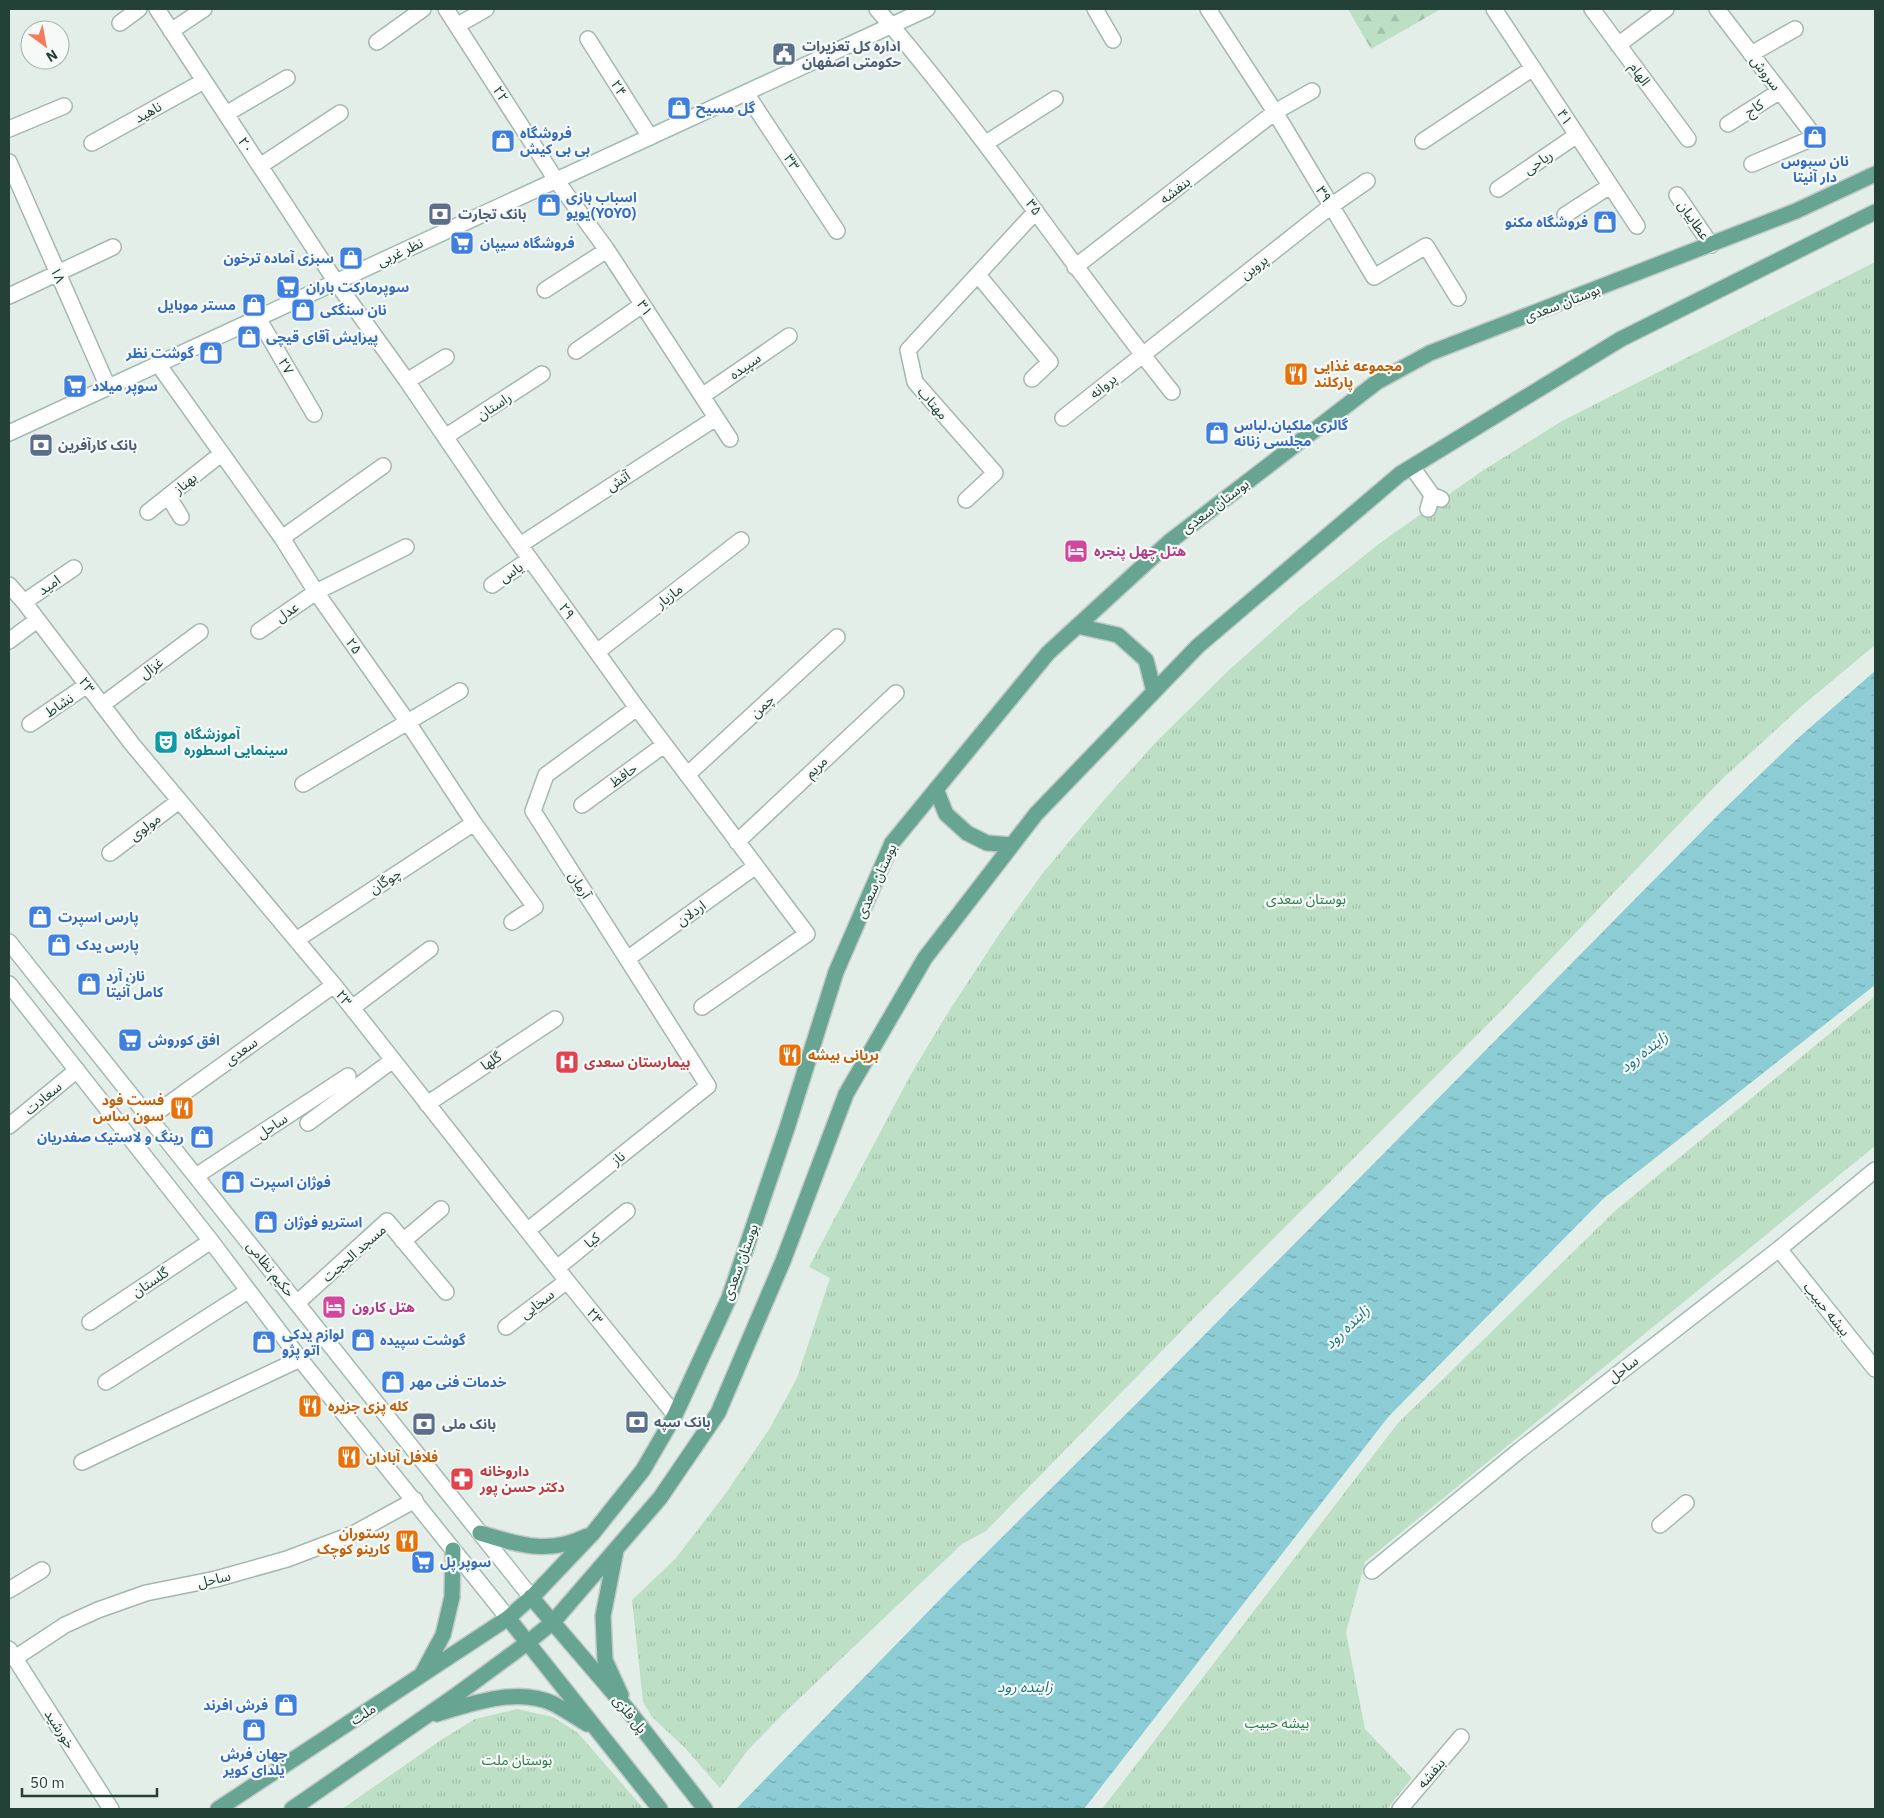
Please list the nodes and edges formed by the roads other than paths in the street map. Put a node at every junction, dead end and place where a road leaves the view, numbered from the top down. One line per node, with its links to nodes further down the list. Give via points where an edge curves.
1 (139, 9): 15 (street)
2 (157, 9): 19 (street, ۲۰)
3 (204, 9): 19 (street)
4 (423, 9): 22 (street)
5 (446, 9): 16 (street, ۲۲)
6 (486, 9): 16 (street)
7 (876, 9): 17 (street, ۳۵)
8 (927, 9): 17 (street, نظر غربی)
9 (1094, 9): 21 (street)
10 (1208, 9): 33 (street, ۳۹)
11 (1494, 9): 25 (street, ۴۱)
12 (1592, 9): 23 (street, الهام)
13 (1666, 9): 23 (street)
14 (1717, 9): 24 (street, سروش)
15 (120, 23)
16 (458, 25): 48 (street, ۲۲)
17 (891, 25): 30 (street, نظر غربی); 43 (street, ۳۵)
18 (1795, 29): 24 (street)
19 (171, 31): 27 (street, ۲۰)
20 (588, 39): 39 (street, ۲۴)
21 (1113, 40)
22 (377, 42)
23 (1618, 45): 40 (street, الهام)
24 (1751, 54): 29 (street, سروش)
25 (1533, 68): 38 (street, ۴۱); 41 (street)
26 (287, 78): 35 (street)
27 (204, 81): 35 (street, ۲۰); 42 (street, ناهید)
28 (1312, 91): 33 (street, بنفشه)
29 (1780, 92): 36 (street, کاج); 45 (street, سروش, via 1815,137)
30 (746, 93): 39 (street, نظر غربی); 58 (street, ۳۳)
31 (1055, 99): 43 (street)
32 (64, 106): 37 (street)
33 (1275, 112): 53 (street, ۳۹); 62 (street, بنفشه)
34 (340, 113): 46 (street)
35 (226, 114): 46 (street, ۲۰)
36 (1728, 124)
37 (9, 129)
38 (1577, 135): 50 (street, ۴۱); 51 (street, ریاحی)
39 (650, 137): 48 (street, نظر غربی)
40 (1688, 139)
41 (1423, 141)
42 (92, 143)
43 (986, 143): 54 (street, ۳۵)
44 (9, 162): 63 (street, ۱۸)
45 (1752, 164)
46 (260, 166): 65 (street, ۲۰)
47 (1875, 174): 59 (main road, بوستان سعدی, via 1796,211)
48 (556, 180): 61 (street, ۳۱); 65 (street, نظر غربی)
49 (1367, 181): 53 (street, پروین)
50 (1610, 186): 56 (street); 57 (street, ۴۱)
51 (1498, 189)
52 (1677, 195): 59 (street, عطاییان)
53 (1331, 206): 68 (street, ۳۹, via 1374,277 1426,246); 73 (street, پروین)
54 (1036, 211): 62 (street, ۳۵); 64 (street, مهتاب)
55 (1875, 212): 90 (main road, via 1621,339)
56 (1565, 215)
57 (1637, 226)
58 (837, 231)
59 (1711, 245): 107 (main road, بوستان سعدی, via 1430,353 1377,382 1169,542)
60 (112, 247): 63 (street)
61 (607, 250): 66 (street); 69 (street, ۳۱)
62 (1075, 267): 73 (street, ۳۵)
63 (58, 274): 67 (street); 79 (street, ۱۸)
64 (978, 275): 77 (street, via 1050,362); 92 (street, مهتاب, via 908,350 915,382 995,473)
65 (336, 282): 70 (street, نظر غربی); 78 (street, ۲۹)
66 (545, 290)
67 (9, 296)
68 (1458, 298)
69 (642, 304): 72 (street); 81 (street, ۳۱)
70 (258, 318): 75 (street, نظر غربی); 82 (street, ۲۷)
71 (788, 336): 81 (street, سپیده)
72 (576, 351)
73 (1142, 354): 80 (street, ۳۵); 84 (street, پروانه)
74 (446, 357): 78 (street)
75 (158, 364): 79 (street, نظر غربی); 88 (street, ۲۵)
76 (542, 374): 86 (street, راستان)
77 (1032, 379)
78 (407, 382): 86 (street, ۲۹)
79 (108, 387): 85 (street, نظر غربی)
80 (1172, 392)
81 (702, 396): 83 (street, ۳۱)
82 (314, 414)
83 (716, 418): 87 (street, ۳۱); 98 (street, آتش)
84 (1063, 418)
85 (9, 433)
86 (445, 437): 98 (street, ۲۹)
87 (730, 439)
88 (221, 454): 91 (street, بهناز); 96 (street, ۲۵)
89 (383, 466): 96 (street)
90 (1412, 467): 93 (street); 115 (main road, via 1198,646)
91 (168, 496): 94 (street, بهناز); 95 (street)
92 (966, 500)
93 (1434, 501)
94 (148, 512)
95 (181, 517)
96 (282, 538): 104 (street, ۲۵)
97 (741, 540): 112 (street, مازیار)
98 (520, 546): 100 (street, ۲۹)
99 (406, 547): 104 (street, عدل)
100 (530, 559): 102 (street, یاس); 112 (street, ۲۹)
101 (74, 568): 105 (street, امید)
102 (492, 584)
103 (9, 585): 105 (street, ۲۳)
104 (316, 592): 108 (street, عدل); 119 (street, ۲۵)
105 (24, 602): 106 (street, ۲۳)
106 (37, 620): 111 (street); 113 (street, ۲۳)
107 (1077, 626): 115 (main road, via 1118,635 1146,660); 124 (main road, بوستان سعدی, via 1048,653)
108 (258, 631)
109 (200, 632): 117 (street, غزال)
110 (837, 636): 122 (street, چمن)
111 (9, 641)
112 (596, 652): 118 (street, ۲۹)
113 (87, 685): 117 (street, ۲۳); 120 (street, نشاط)
114 (460, 691): 119 (street)
115 (1154, 692): 129 (main road, via 1036,814)
116 (896, 693): 128 (street, مریم)
117 (102, 705): 125 (street, ۲۳)
118 (637, 708): 121 (street, ۲۹); 136 (street, آرمان, via 546,775 533,812)
119 (407, 721): 123 (street); 127 (street, ۲۵)
120 (30, 724)
121 (664, 745): 122 (street, ۲۹); 126 (street, حافظ)
122 (687, 775): 128 (street, ۲۹)
123 (303, 784)
124 (936, 790): 129 (main road, via 946,814 967,834 987,843); 168 (main road, بوستان سعدی, via 892,843 836,972 729,1298)
125 (179, 801): 130 (street, مولوی); 133 (street, ۲۳)
126 (582, 805)
127 (474, 823): 132 (street, ۲۵, via 535,907); 133 (street, چوگان)
128 (737, 842): 131 (street, ۲۹)
129 (1012, 845): 176 (main road, via 925,958 846,1094 783,1261 718,1413 660,1498)
130 (110, 854)
131 (756, 866): 136 (street, اردلان); 139 (street, ۲۹, via 807,934)
132 (512, 922)
133 (296, 940): 138 (street, ۲۳)
134 (9, 942): 147 (street, حکیم نظامی)
135 (430, 949): 140 (street)
136 (627, 959): 145 (street, آرمان)
137 (9, 984): 143 (street)
138 (334, 985): 140 (street, ۲۳); 147 (street, سعدی)
139 (702, 1007)
140 (352, 1008): 142 (street, ۲۳)
141 (555, 1019): 146 (street, گلها)
142 (393, 1060): 146 (street, ۲۳); 148 (street)
143 (77, 1070): 149 (street, سعادت); 155 (street)
144 (348, 1076): 151 (street, ساحل)
145 (708, 1086): 154 (street, ناز)
146 (427, 1104): 154 (street, ۲۳)
147 (149, 1118): 151 (street, حکیم نظامی)
148 (308, 1123)
149 (9, 1126)
150 (1875, 1170): 157 (street, ساحل)
151 (196, 1176): 162 (street, حکیم نظامی)
152 (441, 1209): 156 (street)
153 (627, 1211): 158 (street, کیا)
154 (528, 1230): 158 (street, ۲۳)
155 (211, 1241): 160 (street); 163 (street, گلستان)
156 (403, 1241): 161 (street, مسجد الحجت); 162 (street, مسجد الحجت, via 387,1221)
157 (1779, 1248): 166 (street, بیشه حبیب); 178 (street, ساحل, via 1520,1450)
158 (557, 1268): 159 (street, ۲۳)
159 (567, 1281): 164 (street, سخایی); 168 (street, ۲۳)
160 (248, 1291): 165 (street); 167 (street)
161 (446, 1292)
162 (297, 1303): 173 (street, حکیم نظامی)
163 (90, 1322)
164 (506, 1327)
165 (300, 1359): 169 (street); 170 (street)
166 (1875, 1369)
167 (106, 1382)
168 (676, 1415): 174 (main road, بوستان سعدی, via 643,1470)
169 (82, 1462)
170 (415, 1500): 175 (street); 184 (street, ساحل, via 354,1534 287,1559 216,1579 146,1593 98,1610)
171 (1686, 1503): 172 (street)
172 (1660, 1525)
173 (480, 1533): 174 (main road, via 546,1548 572,1543); 180 (street, حکیم نظامی)
174 (593, 1533): 180 (main road, بوستان سعدی)
175 (453, 1550): 181 (street); 185 (main road, via 452,1597 443,1635)
176 (616, 1550): 182 (main road); 186 (main road, via 603,1616 605,1660)
177 (42, 1570): 179 (street)
178 (1372, 1571)
179 (9, 1590)
180 (532, 1597): 181 (main road, بوستان سعدی); 182 (main road, پل فلزی)
181 (508, 1618): 183 (main road); 185 (main road, ملت)
182 (553, 1622): 183 (main road); 186 (main road, پل فلزی)
183 (527, 1643): 187 (main road); 188 (main road)
184 (12, 1654): 190 (street, خورشید)
185 (421, 1676): 191 (main road, ملت)
186 (628, 1710): 194 (main road, پل فلزی)
187 (421, 1719): 188 (main road, via 483,1700 529,1697 552,1703); 192 (main road)
188 (597, 1730): 193 (main road)
189 (1461, 1737): 195 (street, بنفشه)
190 (111, 1809)
191 (218, 1809)
192 (292, 1809)
193 (660, 1809)
194 (705, 1809)
195 (1400, 1809)

